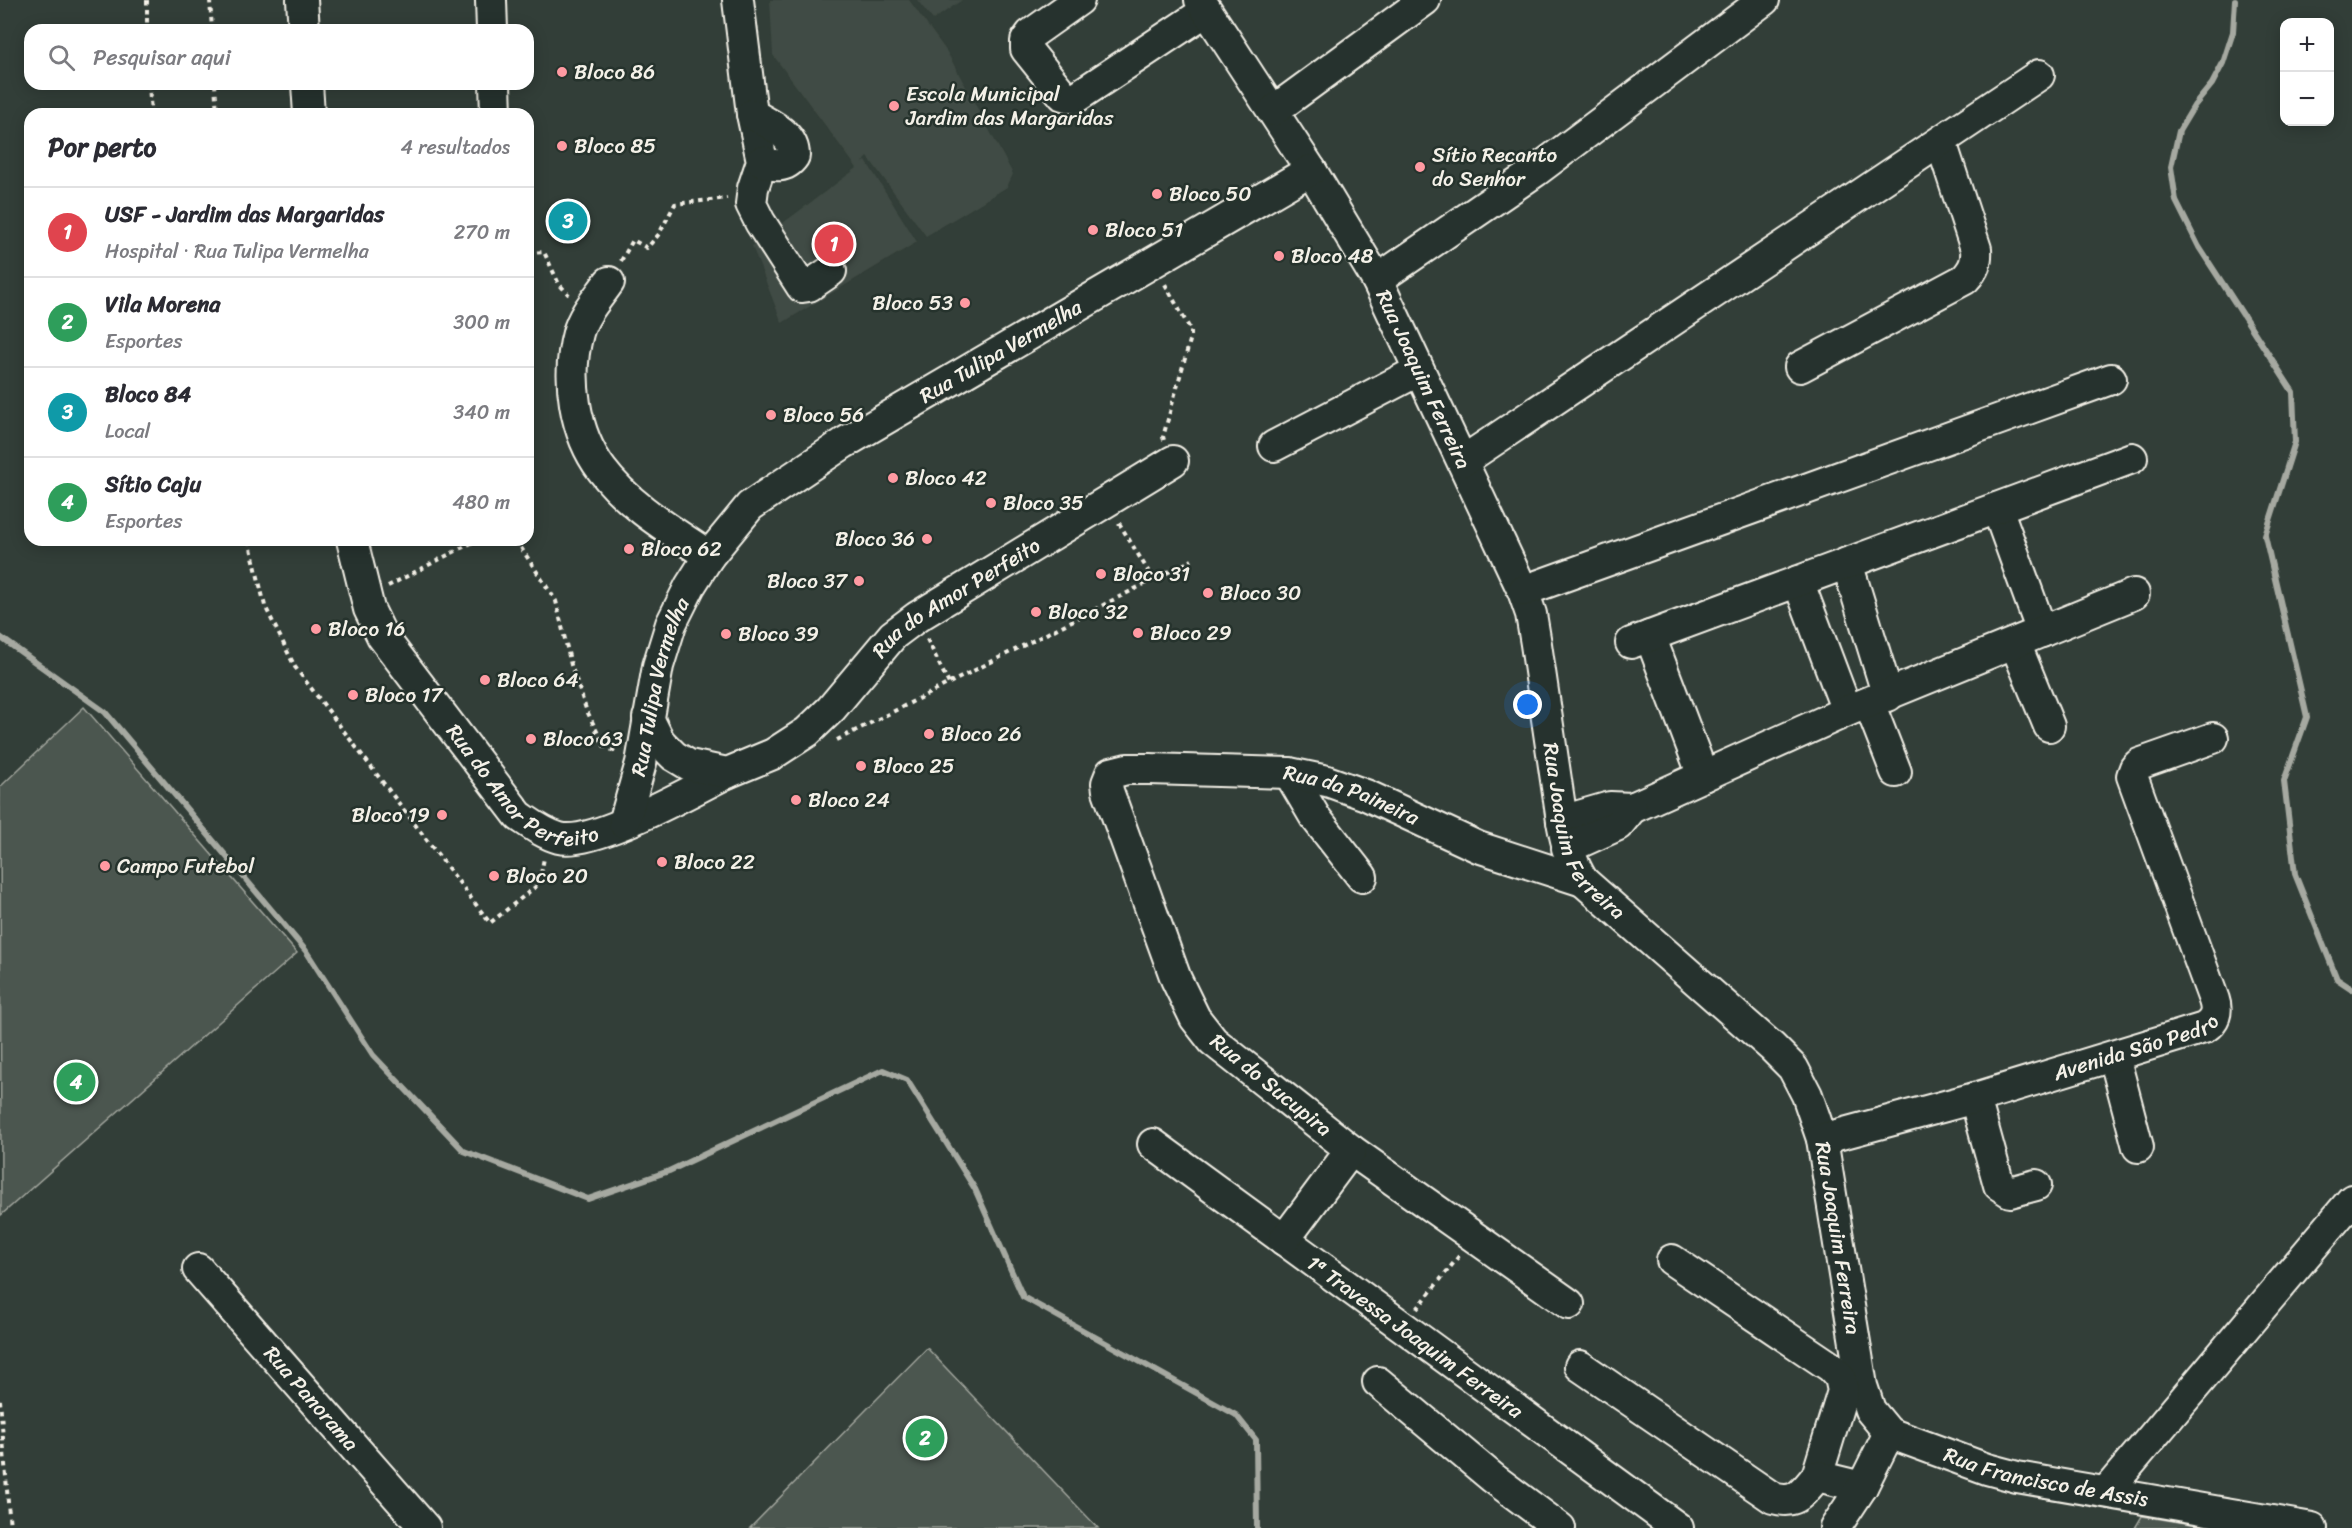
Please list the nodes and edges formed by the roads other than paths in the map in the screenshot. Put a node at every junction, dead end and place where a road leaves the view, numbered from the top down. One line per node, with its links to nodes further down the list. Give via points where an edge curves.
1 (302, 0): 8 (street)
2 (491, 0): 9 (street)
3 (738, 0): 18 (street, via 752,114 790,138 794,156 785,165 762,161 751,204 802,287)
4 (1079, 0): 7 (street, via 1026,41 1026,49 1063,95 1075,98)
5 (1425, 0): 15 (street)
6 (1764, 0): 19 (street, via 1536,171)
7 (1203, 5): 15 (street, Rua Joaquim Ferreira)
8 (304, 24)
9 (492, 24)
10 (2039, 75): 16 (street)
11 (307, 90): 13 (street)
12 (495, 90): 14 (street)
13 (309, 108)
14 (496, 108)
15 (1274, 111): 17 (street, Rua Joaquim Ferreira)
16 (1941, 142): 21 (street, via 1976,249 1973,270 1965,279); 25 (street)
17 (1311, 170): 19 (street, Rua Joaquim Ferreira); 30 (street, Rua Tulipa Vermelha, via 844,443 750,506)
18 (831, 271)
19 (1377, 280): 22 (street, Rua Joaquim Ferreira)
20 (609, 282): 30 (street, via 578,332 572,366 574,397 591,453 629,499)
21 (1800, 367)
22 (1418, 371): 24 (street); 25 (street, Rua Joaquim Ferreira)
23 (2111, 380): 33 (street)
24 (1274, 447)
25 (1471, 456): 33 (street, Rua Joaquim Ferreira)
26 (2132, 458): 28 (street)
27 (1173, 461): 41 (street, Rua do Amor Perfeito, via 917,617 893,635 807,732 773,754)
28 (1997, 508): 31 (street); 35 (street)
29 (353, 546): 45 (street, Rua do Amor Perfeito, via 366,598 382,636 519,816 560,838 591,836)
30 (709, 556): 37 (street, Rua Tulipa Vermelha, via 671,624)
31 (1847, 564): 32 (street); 36 (street)
32 (1798, 582): 36 (street); 43 (street, via 1640,640)
33 (1523, 591): 46 (street, Rua Joaquim Ferreira, via 1531,614)
34 (2133, 594): 35 (street)
35 (2029, 637): 36 (street); 38 (street)
36 (1868, 703): 40 (street); 43 (street)
37 (648, 718): 41 (street, via 660,742 674,756 689,765); 45 (street, Rua Tulipa Vermelha, via 641,763)
38 (2049, 726)
39 (2213, 738): 49 (street, Avenida São Pedro, via 2139,764 2132,776 2216,1012 2204,1028)
40 (1896, 772)
41 (727, 773): 45 (street, Rua do Amor Perfeito)
42 (1289, 773): 44 (street, Rua da Paineira, via 1127,769); 47 (street, via 1316,817); 48 (street, Rua da Paineira, via 1366,795 1478,847)
43 (1703, 776): 46 (street, via 1632,808 1618,825)
44 (1108, 777): 54 (street, Rua do Sucupira, via 1108,792 1176,979 1195,1018 1213,1041)
45 (624, 823)
46 (1565, 834): 48 (street, Rua Joaquim Ferreira)
47 (1362, 877)
48 (1583, 881): 51 (street, Rua Joaquim Ferreira, via 1773,1047 1792,1068 1807,1095)
49 (2114, 1056): 50 (street, Avenida São Pedro); 53 (street)
50 (1975, 1098): 51 (street, Avenida São Pedro); 55 (street, via 1999,1185 2010,1192)
51 (1822, 1139): 63 (street, Rua Joaquim Ferreira, via 1862,1386 1870,1410)
52 (1153, 1144): 57 (street, 1ª Travessa Joaquim Ferreira)
53 (2138, 1148)
54 (1351, 1150): 57 (street, Rua do Sucupira); 60 (street)
55 (2036, 1185)
56 (2352, 1200): 65 (street)
57 (1284, 1240): 69 (street, 1ª Travessa Joaquim Ferreira)
58 (1672, 1260): 64 (street, via 1831,1367 1840,1377 1843,1391)
59 (198, 1269): 67 (street, Rua Panorama)
60 (1569, 1304)
61 (1580, 1366): 64 (street, via 1773,1498 1783,1502)
62 (1378, 1382): 68 (street)
63 (1889, 1432): 64 (street); 65 (street, Rua Francisco de Assis, via 1947,1456 2017,1477)
64 (1839, 1481): 70 (street)
65 (2106, 1492): 66 (street, Rua Francisco de Assis)
66 (2214, 1520): 71 (street, Rua Francisco de Assis)
67 (425, 1528)
68 (1560, 1528)
69 (1678, 1528)
70 (1835, 1528)
71 (2312, 1528)

